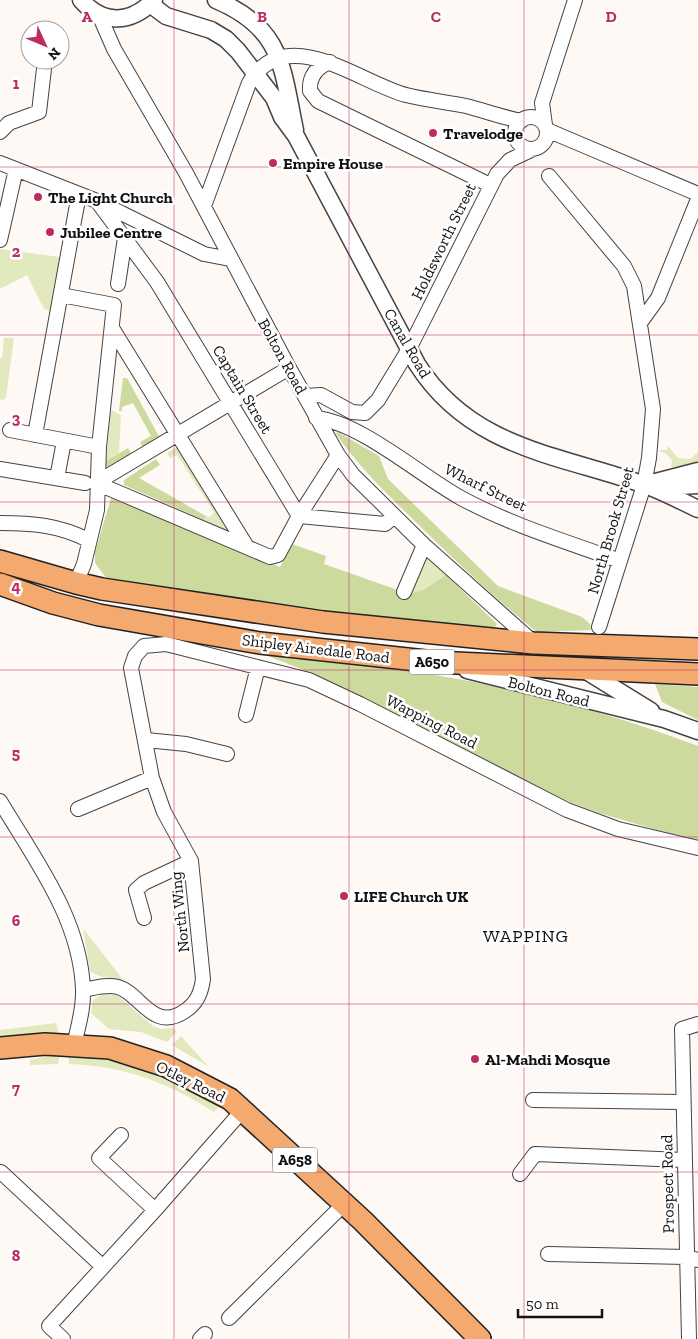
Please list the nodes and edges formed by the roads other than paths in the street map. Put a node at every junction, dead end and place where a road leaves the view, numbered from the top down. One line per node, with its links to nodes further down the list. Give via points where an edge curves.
1 (81, 0): 5 (street)
2 (216, 0): 7 (street, Canal Road, via 253,23 273,45)
3 (575, 0): 9 (street)
4 (151, 1): 5 (street, via 132,16); 7 (street, Canal Road, via 166,16 212,30)
5 (100, 17): 27 (street, Bolton Road, via 114,49)
6 (330, 62): 7 (street, via 291,56); 10 (street, via 397,92); 22 (street, via 320,66 309,86 311,94 323,104)
7 (267, 65): 14 (street, Canal Road); 14 (street, Canal Road, via 274,98 282,117); 27 (street, via 249,83)
8 (44, 70): 13 (street, via 38,112 9,123)
9 (542, 103): 11 (street); 12 (street)
10 (496, 115): 11 (street); 15 (street)
11 (524, 119): 12 (street, via 537,118); 15 (street)
12 (546, 128): 16 (street); 17 (street)
13 (0, 132)
14 (296, 136): 35 (street, Canal Road)
15 (516, 136): 17 (street, via 522,147); 18 (street, Holdsworth Street)
16 (574, 142): 17 (street); 24 (street)
17 (537, 147): 18 (street, Holdsworth Street)
18 (510, 160): 22 (street, Holdsworth Street)
19 (0, 164): 20 (street)
20 (16, 169): 23 (street); 29 (street)
21 (549, 176): 33 (street, North Brook Street, via 624,266 634,286)
22 (490, 185): 35 (street, Holdsworth Street)
23 (79, 194): 26 (street); 32 (street)
24 (698, 194)
25 (698, 199): 33 (street, via 658,298)
26 (97, 202): 28 (street, Captain Street); 30 (street, via 204,254)
27 (204, 206): 30 (street, Bolton Road)
28 (125, 238): 31 (street); 38 (street, Captain Street, via 157,282)
29 (0, 240)
30 (230, 259): 36 (street, Bolton Road)
31 (118, 284)
32 (60, 295): 34 (street, via 114,305); 42 (street)
33 (640, 323): 51 (street, North Brook Street, via 653,409)
34 (112, 328): 41 (street); 44 (street)
35 (409, 349): 37 (street, Holdsworth Street, via 378,400 365,413 352,412 321,395); 51 (street, Canal Road, via 443,398 485,430 572,465)
36 (289, 368): 37 (street, Bolton Road); 38 (street)
37 (305, 396): 39 (street, Bolton Road)
38 (231, 402): 41 (street); 53 (street, Captain Street)
39 (316, 418): 45 (street, Bolton Road); 59 (street, Wharf Street, via 331,420 360,433 462,498 532,529)
40 (10, 430): 42 (street)
41 (177, 434): 49 (street); 58 (street)
42 (35, 435): 43 (street)
43 (64, 441): 44 (street); 48 (street)
44 (99, 447): 49 (street)
45 (338, 455): 53 (street); 54 (street, Bolton Road)
46 (0, 469): 48 (street)
47 (698, 472): 51 (street)
48 (57, 478): 49 (street)
49 (91, 483): 56 (street, via 97,510); 58 (street)
50 (698, 485): 51 (street, Canal Road)
51 (648, 487): 52 (street, Canal Road); 59 (street, North Brook Street)
52 (698, 509)
53 (299, 516): 54 (street, via 385,524); 58 (street, via 278,555 270,557)
54 (394, 516): 57 (street, Bolton Road)
55 (0, 523): 56 (street, via 56,526)
56 (88, 540): 61 (street)
57 (424, 545): 63 (street); 66 (street, Bolton Road)
58 (247, 547)
59 (620, 560): 64 (street, North Brook Street)
60 (0, 561): 61 (main road, Shipley Airedale Road / A650)
61 (80, 574): 65 (main road, via 84,595 155,611); 66 (main road, Shipley Airedale Road / A650, via 102,588 323,622)
62 (0, 584): 65 (main road, Shipley Airedale Road / A650, via 100,615)
63 (404, 592)
64 (599, 627)
65 (193, 631): 69 (main road, Shipley Airedale Road / A650, via 260,643)
66 (533, 643): 68 (main road, Shipley Airedale Road / A650); 71 (main road)
67 (144, 646): 70 (street, Wapping Road, via 166,644); 76 (street, North Wing, via 134,656 131,668)
68 (698, 649)
69 (435, 662): 71 (main road, Shipley Airedale Road / A650); 74 (street, Bolton Road)
70 (258, 667): 73 (street); 81 (street, Wapping Road, via 309,680 567,810 618,829)
71 (580, 667): 72 (main road, Shipley Airedale Road / A650); 74 (street, Bolton Road)
72 (698, 674)
73 (246, 715)
74 (664, 719): 75 (street, Bolton Road)
75 (698, 731)
76 (146, 740): 77 (street, via 186,744); 78 (street, North Wing)
77 (227, 754)
78 (152, 778): 80 (street); 82 (street, North Wing, via 164,812)
79 (0, 801): 84 (street, via 67,917 77,947)
80 (78, 809)
81 (698, 848)
82 (192, 862): 83 (street, via 144,883 136,890); 84 (street, North Wing, via 203,979 200,993 190,1007 168,1017 155,1015 120,988 110,986)
83 (144, 918)
84 (83, 990): 86 (street)
85 (698, 1024): 89 (street, Prospect Road, via 682,1028)
86 (74, 1045): 87 (main road, A658); 90 (main road, Otley Road / A658, via 110,1048 166,1066 230,1099)
87 (0, 1048)
88 (533, 1100): 89 (street)
89 (682, 1102): 92 (street, Prospect Road)
90 (242, 1111): 96 (main road, Otley Road / A658); 97 (street)
91 (121, 1135): 97 (street, via 99,1158)
92 (684, 1166): 94 (street, via 535,1154); 95 (street); 99 (street, Prospect Road)
93 (1, 1172): 100 (street)
94 (520, 1174)
95 (698, 1175)
96 (343, 1205): 101 (street); 102 (main road, Otley Road / A658, via 363,1221)
97 (156, 1210): 100 (street)
98 (548, 1254): 99 (street)
99 (692, 1258): 104 (street, Prospect Road)
100 (102, 1266): 103 (street, via 49,1326)
101 (229, 1318)
102 (471, 1336)
103 (63, 1339)
104 (689, 1339)

